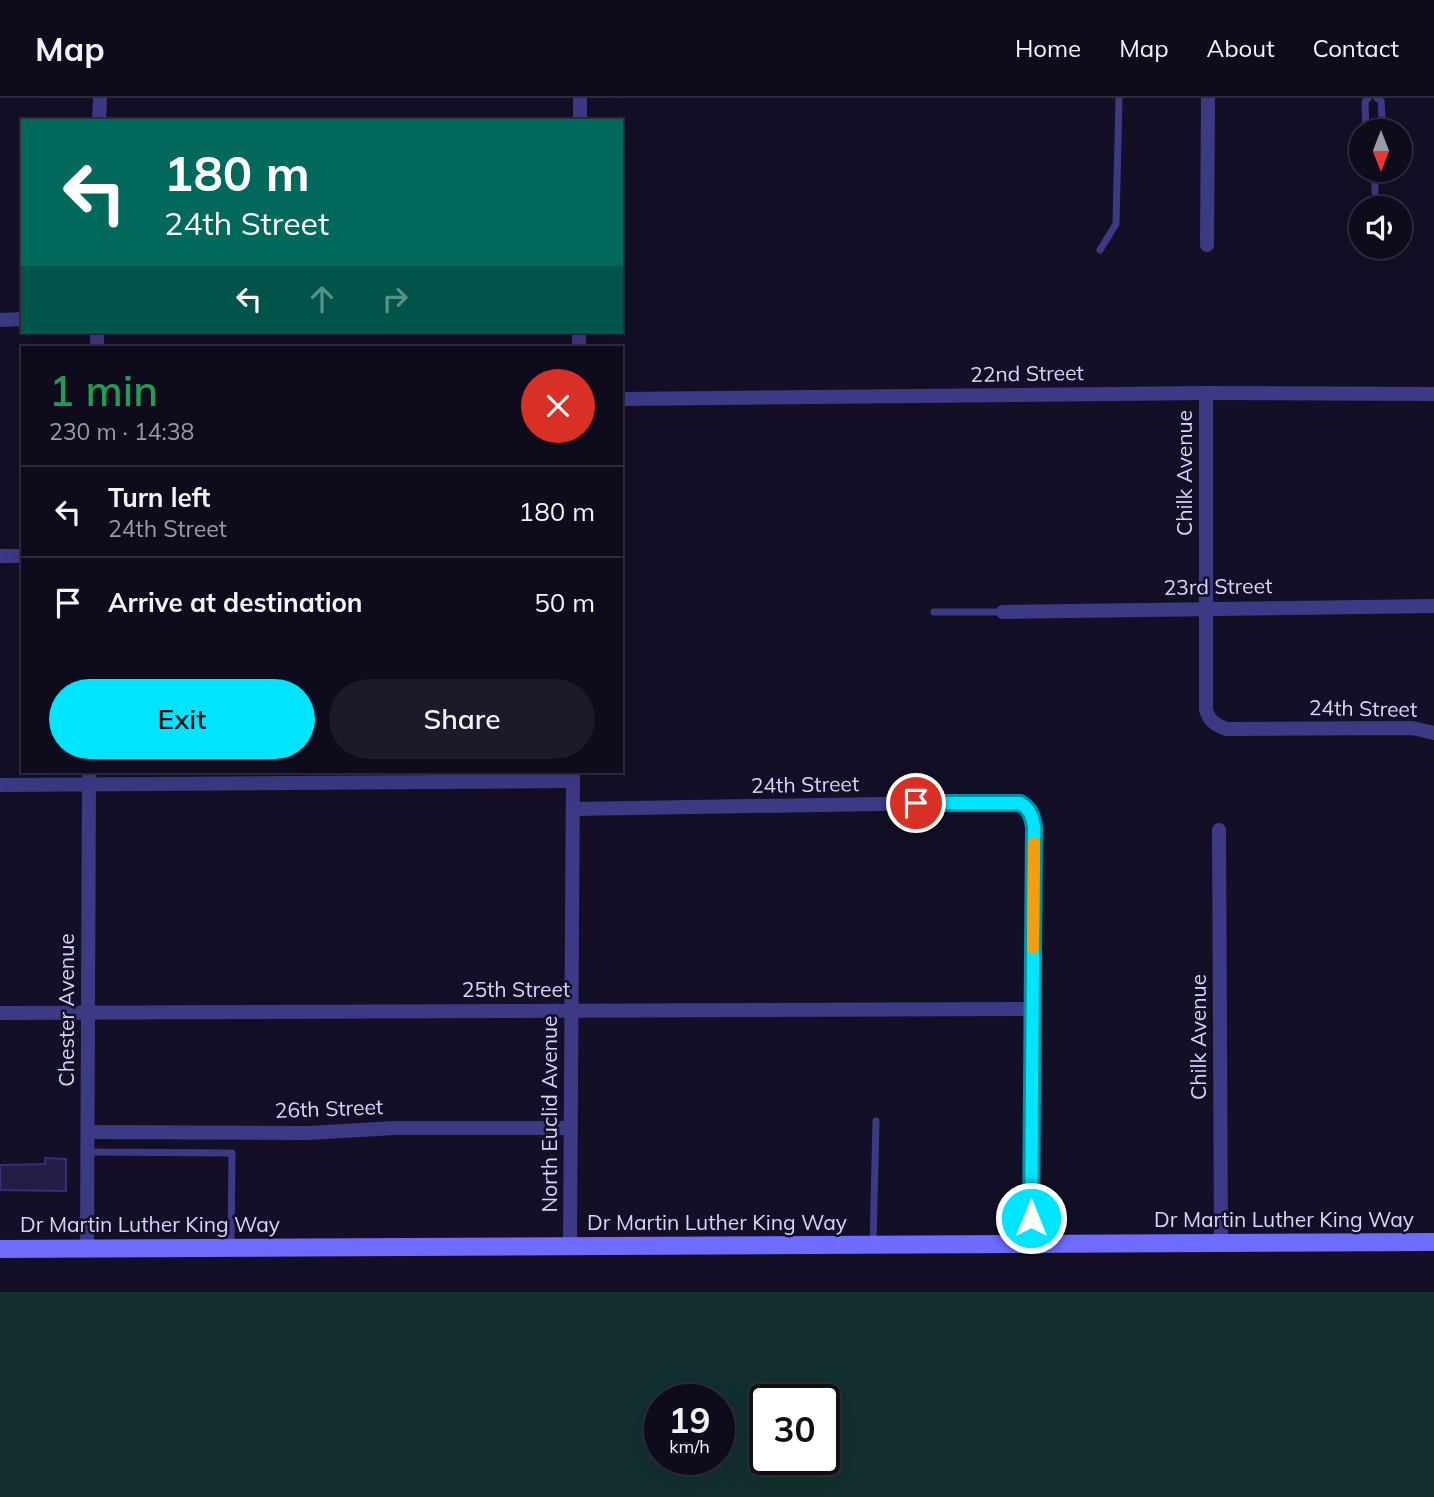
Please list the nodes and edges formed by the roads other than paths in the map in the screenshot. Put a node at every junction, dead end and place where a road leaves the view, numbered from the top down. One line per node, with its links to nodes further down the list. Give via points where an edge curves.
1 (100, 98): 7 (street)
2 (1119, 98): 14 (lane, via 1115,225)
3 (1208, 98): 13 (street)
4 (1368, 98): 9 (lane)
5 (1377, 98): 10 (lane)
6 (580, 99): 8 (street)
7 (99, 119)
8 (580, 119)
9 (1366, 119)
10 (1382, 119)
11 (1375, 182): 12 (lane)
12 (1375, 192)
13 (1207, 245)
14 (1100, 250)
15 (21, 319): 16 (street)
16 (0, 320)
17 (1206, 393): 18 (street, 22nd Street); 19 (street, 22nd Street); 23 (street, Chilk Avenue)
18 (1434, 394)
19 (623, 399)
20 (0, 556): 21 (street)
21 (21, 556)
22 (1434, 607): 23 (street, 23rd Street)
23 (1206, 608): 25 (street, 23rd Street); 26 (street, Chilk Avenue, via 1206,710)
24 (934, 612): 25 (lane)
25 (1003, 612)
26 (1210, 720): 27 (street, 24th Street, via 1226,729 1412,728)
27 (1434, 733)
28 (573, 776): 29 (street); 31 (street, North Euclid Avenue)
29 (89, 778): 30 (street); 36 (street, Chester Avenue)
30 (0, 785)
31 (574, 809): 33 (street, 24th Street, via 1020,803 1032,814 1034,827); 34 (street, North Euclid Avenue)
32 (1219, 830): 42 (street, Chilk Avenue)
33 (1032, 1009): 34 (street, 25th Street); 43 (street)
34 (572, 1011): 36 (street, 25th Street); 38 (street, North Euclid Avenue)
35 (0, 1013): 36 (street, 25th Street)
36 (88, 1013): 39 (street, Chester Avenue)
37 (876, 1121): 44 (lane)
38 (571, 1128): 39 (street, 26th Street); 45 (street, North Euclid Avenue)
39 (88, 1132): 40 (street, Chester Avenue)
40 (88, 1152): 46 (street, Chester Avenue); 47 (lane, via 232,1153)
41 (1434, 1242): 42 (street, Dr Martin Luther King Way)
42 (1221, 1243): 43 (street, Dr Martin Luther King Way)
43 (1031, 1244): 44 (street, Dr Martin Luther King Way)
44 (873, 1245): 45 (street, Dr Martin Luther King Way)
45 (570, 1246): 47 (street, Dr Martin Luther King Way)
46 (87, 1248): 47 (street, Dr Martin Luther King Way); 48 (street, Dr Martin Luther King Way)
47 (231, 1248)
48 (0, 1249)

